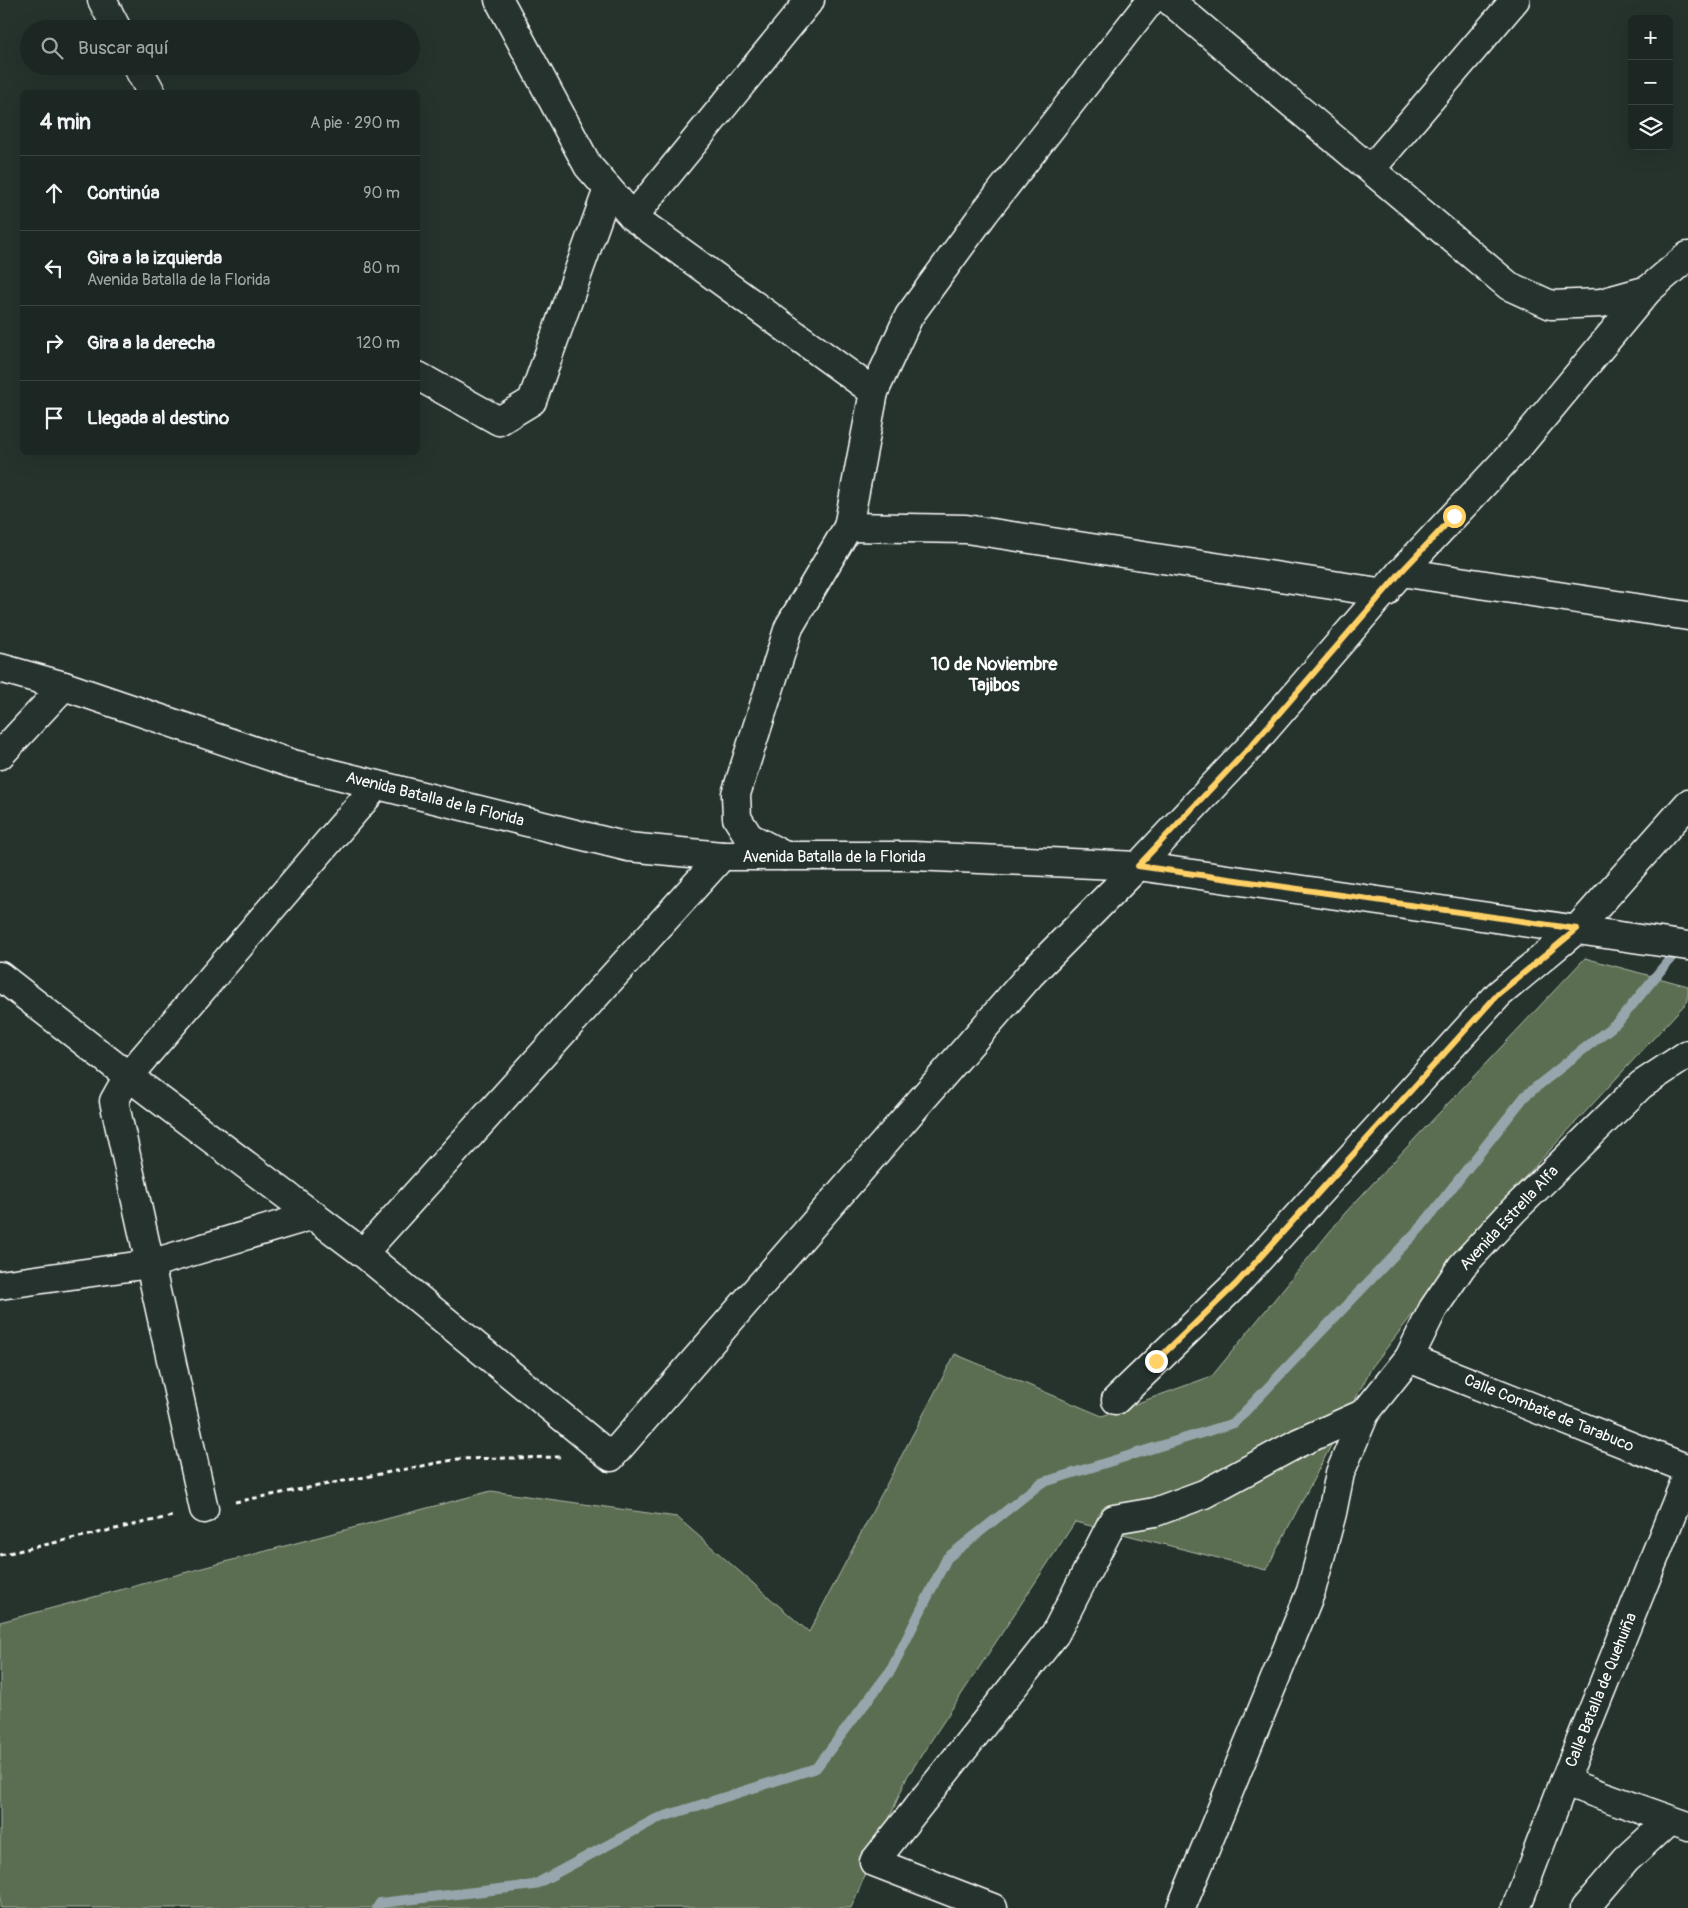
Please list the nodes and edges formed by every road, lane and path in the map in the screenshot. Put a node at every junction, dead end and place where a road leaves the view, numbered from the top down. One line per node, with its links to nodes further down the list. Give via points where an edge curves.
1 (102, 0): 7 (street)
2 (810, 0): 12 (street)
3 (1151, 0): 16 (street, via 985,212 909,316)
4 (1169, 0): 10 (street)
5 (1514, 0): 10 (street)
6 (504, 2): 11 (street, via 588,166)
7 (112, 20)
8 (142, 75): 9 (street)
9 (150, 90)
10 (1371, 170): 14 (street, via 1508,286 1551,306 1601,303)
11 (608, 189): 12 (street); 15 (street, via 532,401 500,421)
12 (633, 217): 16 (street)
13 (1688, 256): 14 (street)
14 (1648, 290): 18 (street, via 1518,446)
15 (420, 377)
16 (874, 392): 17 (street)
17 (848, 526): 18 (street, via 966,530); 26 (street, via 789,627 736,794 737,818 749,837)
18 (1393, 582): 19 (street); 27 (street, via 1250,747)
19 (1688, 616)
20 (0, 668): 21 (street, Avenida Batalla de la Florida)
21 (64, 686): 22 (street); 23 (street, Avenida Batalla de la Florida, via 293,764)
22 (0, 755)
23 (377, 785): 25 (street, Avenida Batalla de la Florida, via 628,847); 32 (street)
24 (1688, 804): 28 (street)
25 (722, 856): 26 (street, Avenida Batalla de la Florida); 34 (street)
26 (785, 856): 27 (street, Avenida Batalla de la Florida, via 913,856)
27 (1138, 866): 28 (street, Avenida Batalla de la Florida); 34 (street, via 1030,975 610,1456)
28 (1577, 929): 29 (street, Avenida Batalla de la Florida); 38 (street, via 1498,994 1236,1284)
29 (1688, 946)
30 (0, 976): 32 (street)
31 (1688, 1054): 37 (street, Avenida Estrella Alfa, via 1641,1085 1462,1266 1433,1309)
32 (128, 1076): 33 (street); 35 (street, via 114,1101)
33 (314, 1215): 34 (street); 35 (street)
34 (363, 1253)
35 (150, 1264): 36 (street); 43 (street)
36 (0, 1285)
37 (1409, 1358): 39 (street, Avenida Estrella Alfa); 41 (street, Calle Combate de Tarabuco)
38 (1116, 1400)
39 (1365, 1412): 47 (street, via 1298,1443 1204,1494 1155,1512 1114,1519 1055,1634 874,1862); 48 (street, via 1340,1473 1311,1591)
40 (563, 1457): 43 (path, via 458,1459)
41 (1688, 1469)
42 (1688, 1474): 45 (street, Calle Batalla de Quehuiña)
43 (204, 1509): 44 (path)
44 (0, 1555)
45 (1564, 1782): 46 (street); 49 (street, Calle Batalla de Quehuiña)
46 (1678, 1824): 50 (street, via 1626,1860)
47 (993, 1908)
48 (1181, 1908)
49 (1516, 1908)
50 (1585, 1908)

